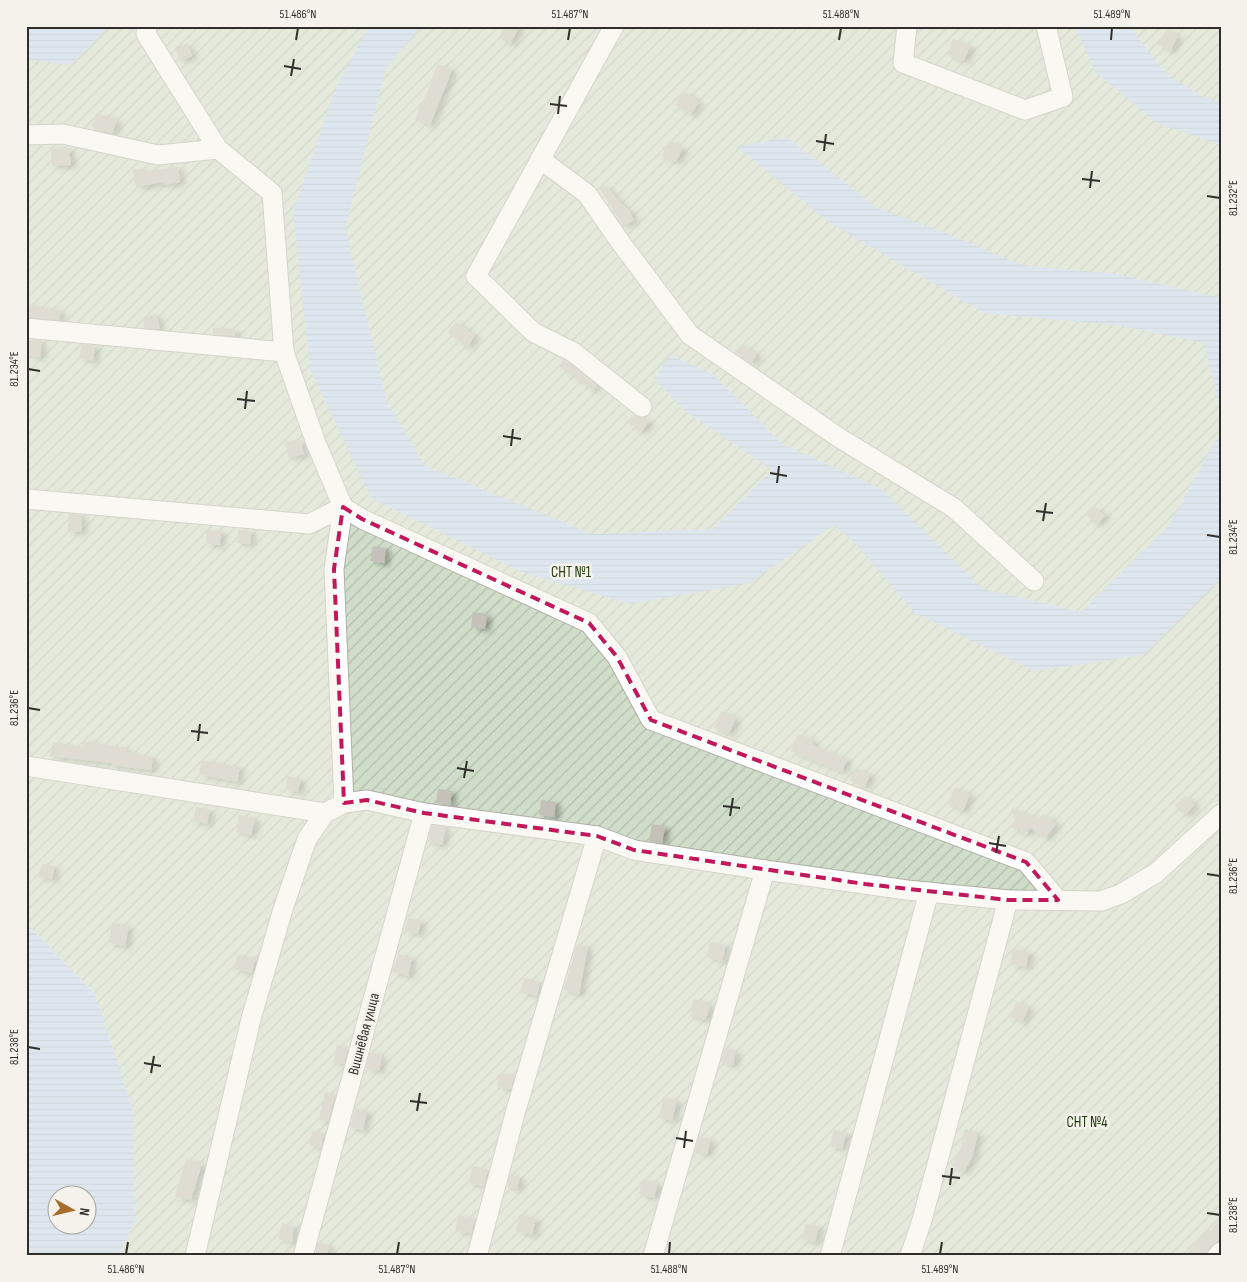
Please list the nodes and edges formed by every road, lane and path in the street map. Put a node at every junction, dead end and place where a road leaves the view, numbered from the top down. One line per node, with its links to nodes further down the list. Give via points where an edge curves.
1 (147, 26): 6 (street, via 146,34)
2 (614, 26): 7 (street)
3 (907, 26): 4 (street, via 902,63 1025,110 1062,97)
4 (1046, 26)
5 (26, 135): 6 (street, via 63,134 158,155)
6 (218, 149): 9 (street, via 272,192)
7 (540, 159): 10 (street, via 476,276 533,332 573,352); 13 (street, via 588,194 690,335 838,437 954,508)
8 (26, 328): 9 (street)
9 (284, 352): 12 (street, via 316,443)
10 (642, 408)
11 (26, 499): 12 (street, via 309,524)
12 (343, 506): 15 (street, via 334,568); 23 (street, via 362,519 589,623 617,657 651,720 1026,862)
13 (1034, 581)
14 (26, 766): 16 (street)
15 (344, 803): 16 (street); 17 (street, via 367,800)
16 (325, 813): 25 (street, via 308,839 283,909 251,1019)
17 (424, 813): 19 (street); 26 (street, Вишнёвая улица)
18 (1221, 814): 23 (street, via 1156,874 1121,894 1101,901)
19 (597, 836): 20 (street, via 634,850); 27 (street, via 516,1110)
20 (765, 870): 21 (street); 28 (street)
21 (928, 892): 22 (street); 29 (street)
22 (1008, 900): 23 (street); 30 (street)
23 (1058, 900)
24 (1221, 1252): 31 (street)
25 (195, 1256)
26 (304, 1256)
27 (477, 1256)
28 (653, 1256)
29 (830, 1256)
30 (910, 1256)
31 (1217, 1256)

